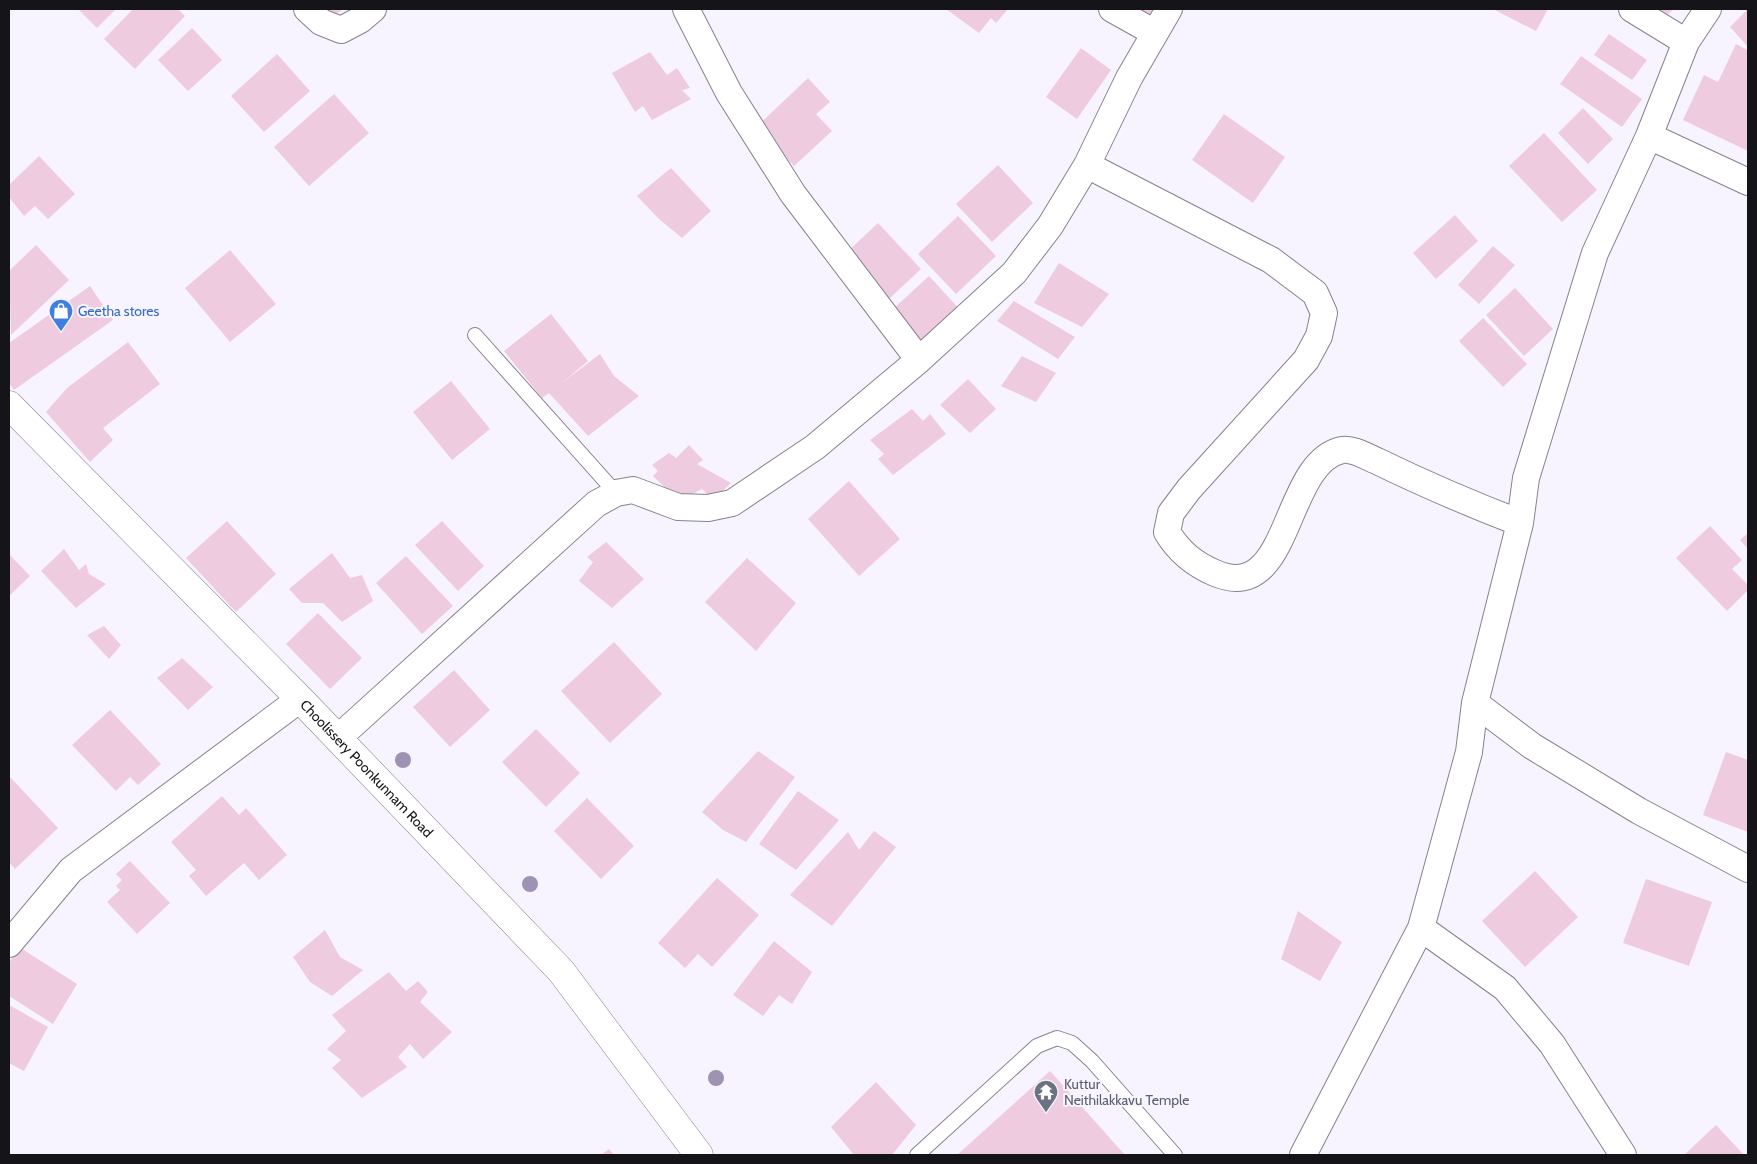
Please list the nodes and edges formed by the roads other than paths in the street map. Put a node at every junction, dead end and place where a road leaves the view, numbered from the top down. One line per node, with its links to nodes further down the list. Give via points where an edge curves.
1 (307, 9): 2 (street, via 321,22 341,30)
2 (373, 9)
3 (686, 9): 14 (street, via 729,93 792,194)
4 (1112, 9): 8 (street)
5 (1169, 9): 8 (street)
6 (1632, 9): 9 (street)
7 (1708, 9): 9 (street)
8 (1155, 33): 11 (street, via 1129,78)
9 (1686, 42): 10 (street)
10 (1649, 136): 12 (street); 17 (street, via 1595,254 1526,478)
11 (1087, 166): 14 (street, via 1050,226 1014,273); 17 (street, via 1271,260 1314,293 1324,313 1319,336 1306,360 1171,513 1167,532 1175,546 1198,566 1225,577 1248,577 1260,571 1271,557 1311,473 1324,457 1343,450 1359,453 1444,493)
12 (1748, 182)
13 (475, 335): 16 (lane)
14 (919, 360): 16 (street, via 815,447 732,503 708,508 678,507 633,490)
15 (9, 405): 18 (street, Choolissery Poonkunnam Road)
16 (616, 492): 20 (street, via 596,504)
17 (1520, 523): 19 (street)
18 (300, 699): 20 (street, Choolissery Poonkunnam Road); 23 (street, via 71,870)
19 (1475, 703): 21 (street, via 1532,746 1622,801); 22 (street, via 1470,752)
20 (338, 738): 24 (street, Choolissery Poonkunnam Road, via 561,971)
21 (1748, 869)
22 (1421, 928): 27 (street); 28 (street, via 1505,988 1552,1044)
23 (9, 944)
24 (699, 1155)
25 (917, 1155): 26 (lane, via 1036,1046 1057,1038 1072,1043 1092,1061)
26 (1175, 1155)
27 (1303, 1155)
28 (1623, 1155)

